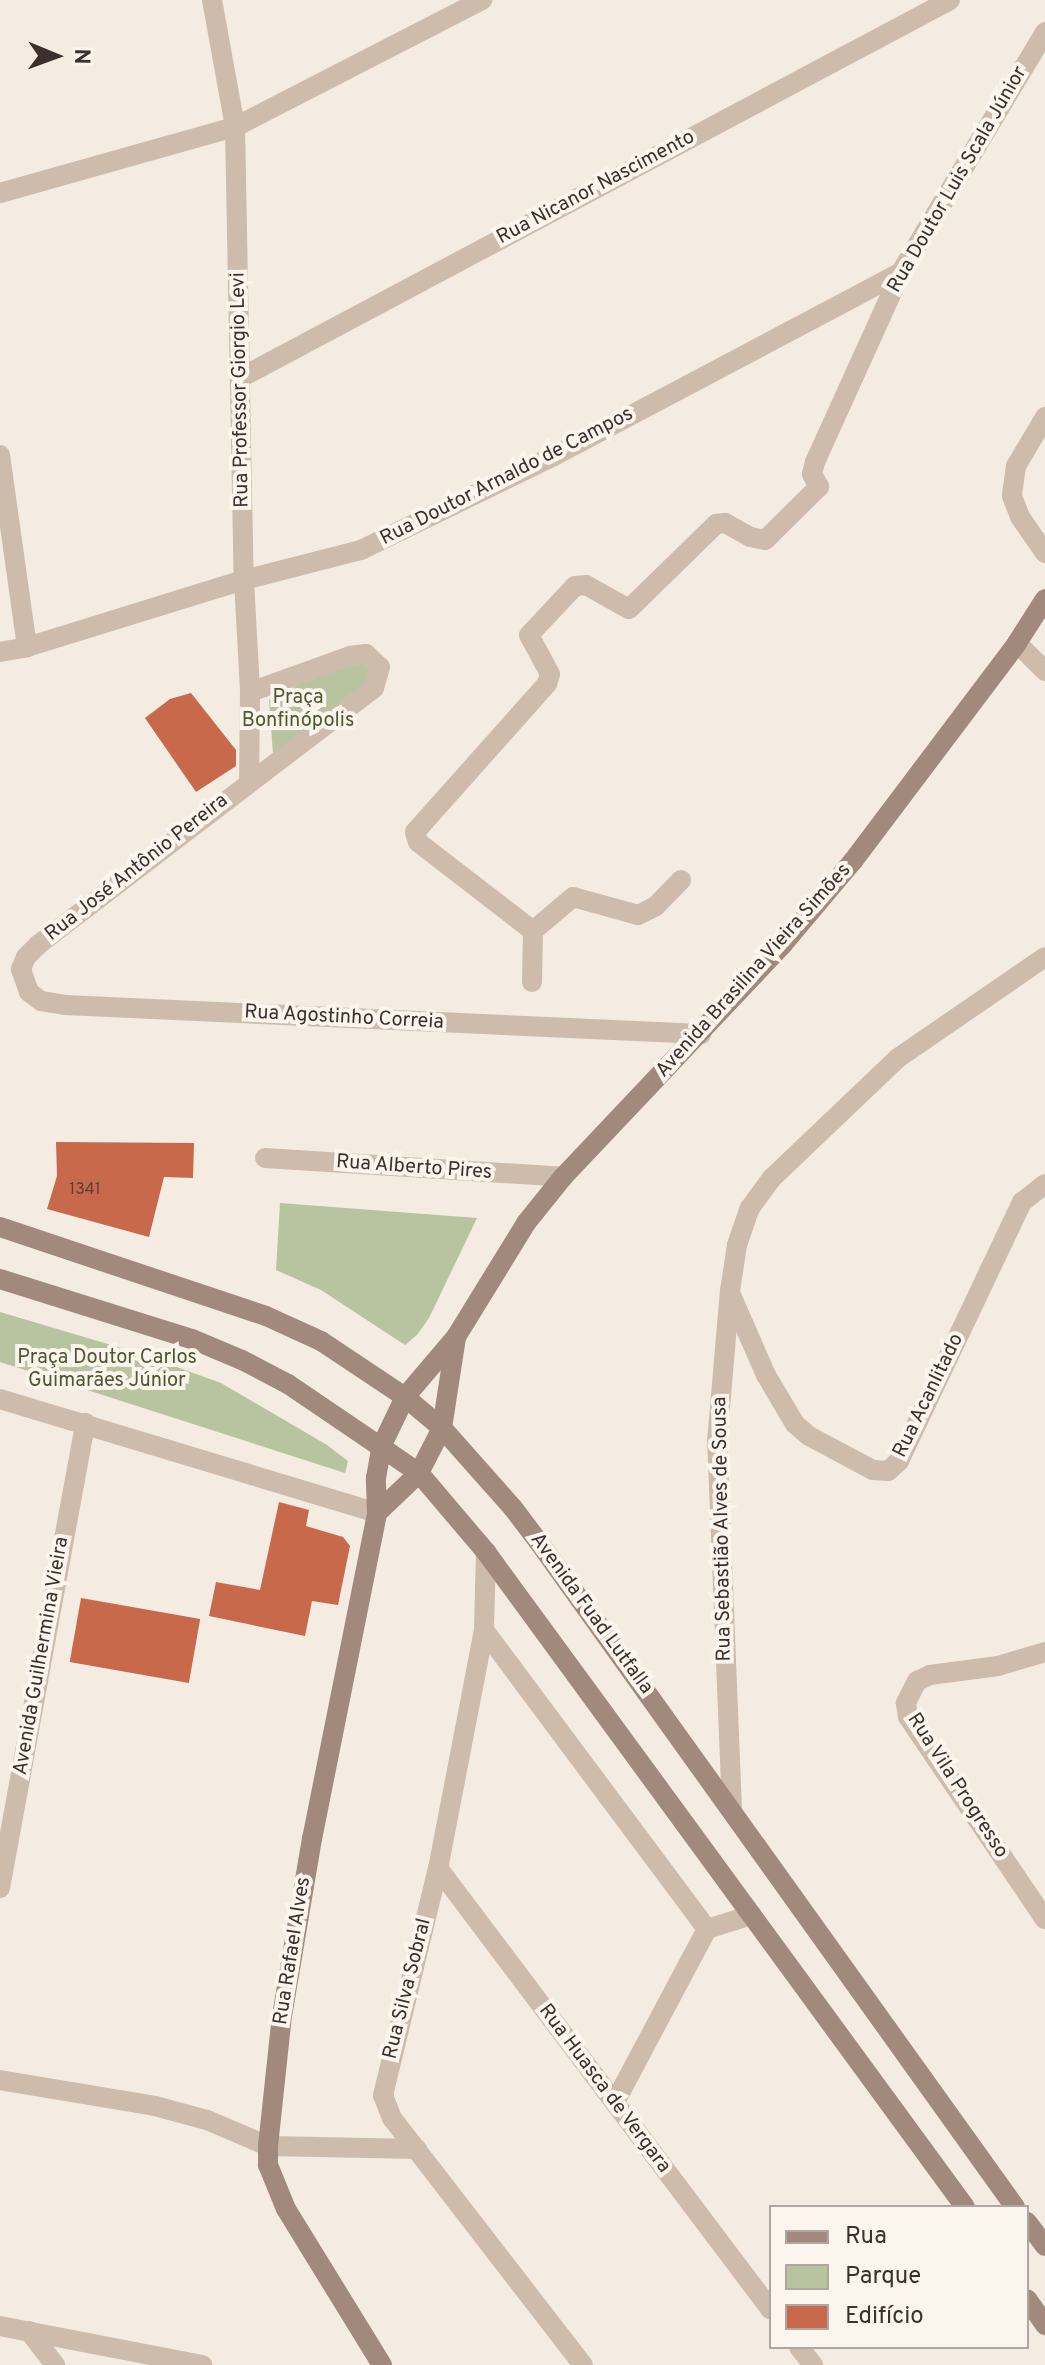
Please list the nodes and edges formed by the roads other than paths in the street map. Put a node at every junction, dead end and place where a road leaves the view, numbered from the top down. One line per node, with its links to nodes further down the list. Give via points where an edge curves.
1 (212, 0): 5 (street, Rua Professor Giorgio Levi)
2 (482, 0): 5 (street)
3 (950, 0): 8 (street, Rua Nicanor Nascimento)
4 (1045, 32): 7 (street, Rua Doutor Luis Scala Júnior)
5 (235, 127): 6 (street); 8 (street, Rua Professor Giorgio Levi)
6 (0, 193)
7 (901, 272): 12 (street, Rua Doutor Arnaldo de Campos, via 443,514 361,550); 21 (street, Rua Doutor Luis Scala Júnior, via 815,462 812,474 819,487 771,537 758,540 725,523 716,524 635,607 623,609 581,584 531,631 531,643 550,674 547,684 415,832 418,842)
8 (242, 377): 12 (street, Rua Professor Giorgio Levi)
9 (1045, 417): 11 (street, via 1016,466 1012,496)
10 (0, 455): 15 (street)
11 (1045, 553)
12 (244, 580): 15 (street, Rua Doutor Arnaldo de Campos); 18 (street, Rua Professor Giorgio Levi)
13 (1045, 599): 14 (main road, Avenida Brasilina Vieira Simões)
14 (1017, 643): 17 (street); 25 (main road, Avenida Brasilina Vieira Simões, via 853,861)
15 (27, 647): 16 (street, Rua Doutor Arnaldo de Campos)
16 (0, 652)
17 (1045, 671)
18 (250, 692): 19 (street, Rua Professor Giorgio Levi); 19 (street, via 350,656 366,654 380,667 374,688)
19 (249, 781): 22 (street, Rua José Antônio Pereira)
20 (681, 880): 21 (street, via 646,912 629,914 573,897)
21 (533, 931): 24 (street)
22 (26, 957): 25 (street, Rua Agostinho Correia, via 21,969 29,992 41,1001 65,1005)
23 (1045, 957): 31 (street, Rua Sebastião Alves de Sousa, via 898,1058 772,1178 750,1208)
24 (532, 982)
25 (701, 1034): 27 (main road, Avenida Brasilina Vieira Simões)
26 (265, 1158): 27 (street, Rua Alberto Pires)
27 (563, 1177): 32 (main road, Avenida Brasilina Vieira Simões, via 526,1223)
28 (1045, 1184): 31 (street, Rua Acanlitado, via 1022,1202 899,1461 888,1471 873,1470 795,1424 766,1375)
29 (0, 1227): 33 (main road, Avenida Fuad Lutfalla, via 266,1316 321,1341)
30 (0, 1279): 37 (main road, via 192,1339 242,1360)
31 (730, 1291): 43 (street, Rua Sebastião Alves de Sousa, via 717,1442)
32 (456, 1337): 33 (main road, Avenida Brasilina Vieira Simões); 36 (main road, Avenida Brasilina Vieira Simões)
33 (405, 1397): 36 (main road, Avenida Fuad Lutfalla); 37 (main road, Avenida Brasilina Vieira Simões)
34 (0, 1399): 35 (street)
35 (85, 1423): 39 (street); 45 (street, Avenida Guilhermina Vieira)
36 (442, 1428): 38 (main road, Avenida Brasilina Vieira Simões); 43 (main road, Avenida Fuad Lutfalla, via 513,1508)
37 (382, 1445): 38 (main road); 39 (main road, Avenida Brasilina Vieira Simões)
38 (419, 1473): 39 (main road, Avenida Brasilina Vieira Simões); 40 (main road)
39 (377, 1513): 52 (main road, Rua Rafael Alves, via 312,1839 282,2016)
40 (486, 1552): 41 (street, Rua Silva Sobral); 47 (main road)
41 (484, 1630): 44 (street, Rua Silva Sobral); 49 (street)
42 (1045, 1652): 46 (street, Rua Vila Progresso, via 998,1666 930,1675 917,1681 906,1703 908,1717)
43 (732, 1810): 55 (main road, Avenida Fuad Lutfalla)
44 (438, 1868): 51 (street, Rua Huasca de Vergara); 53 (street, Rua Silva Sobral, via 383,2095 392,2118)
45 (0, 1888)
46 (1037, 1893): 48 (street, Rua Vila Progresso)
47 (752, 1915): 49 (street); 54 (main road)
48 (1045, 1919)
49 (707, 1929): 51 (street)
50 (0, 2080): 52 (street, via 155,2106 207,2120)
51 (615, 2102): 59 (street, Rua Huasca de Vergara)
52 (268, 2146): 53 (street); 66 (main road, Rua Rafael Alves, via 268,2165 286,2209)
53 (417, 2149): 67 (street, Rua Silva Sobral)
54 (964, 2205)
55 (1014, 2205)
56 (1029, 2225): 57 (main road)
57 (1045, 2246)
58 (1029, 2302): 60 (main road)
59 (769, 2307)
60 (1045, 2325)
61 (0, 2326): 62 (street)
62 (29, 2331): 64 (street); 65 (street)
63 (801, 2349): 68 (street)
64 (55, 2365)
65 (202, 2365)
66 (382, 2365)
67 (583, 2365)
68 (813, 2365)

